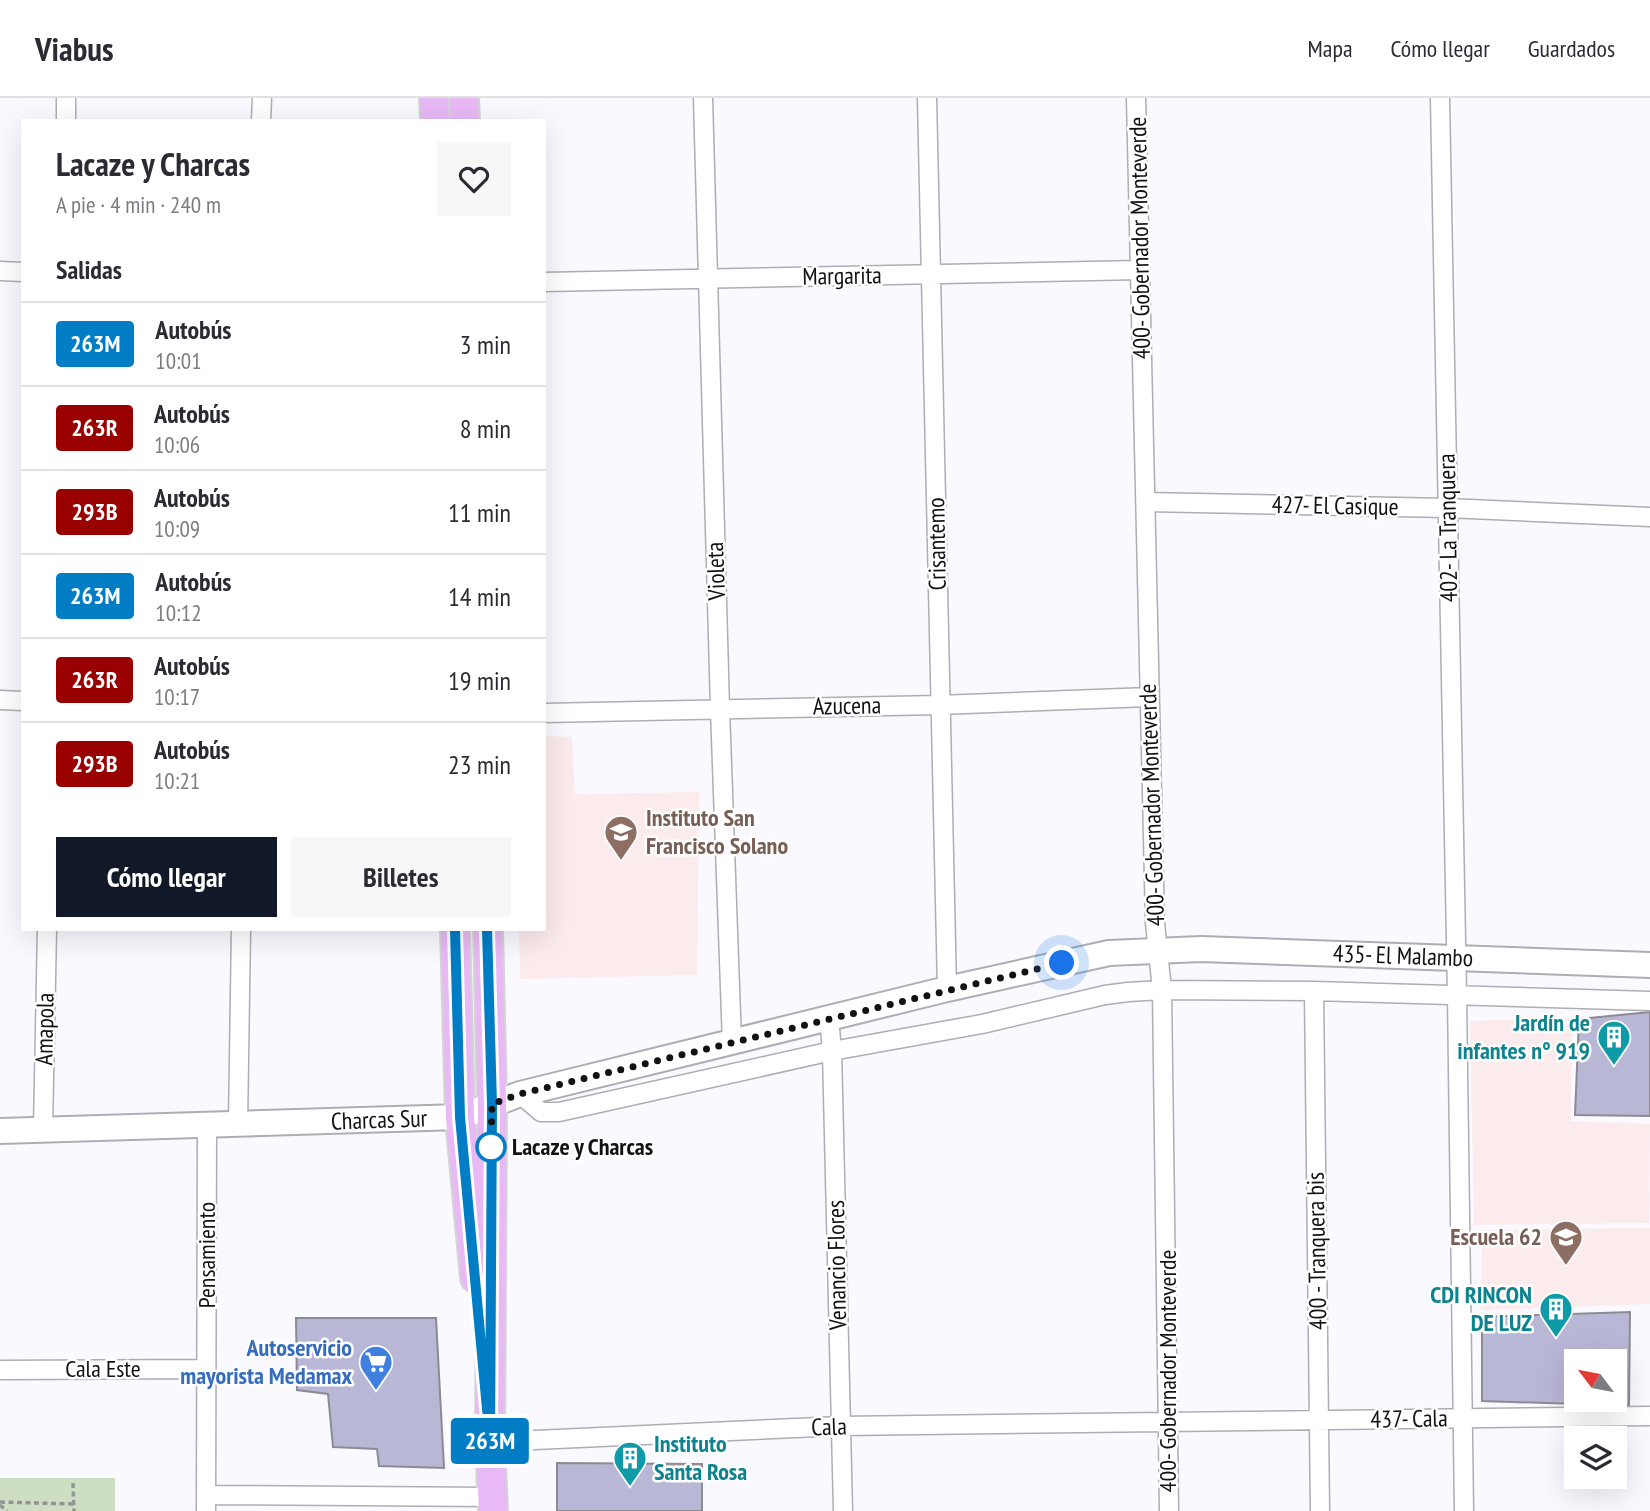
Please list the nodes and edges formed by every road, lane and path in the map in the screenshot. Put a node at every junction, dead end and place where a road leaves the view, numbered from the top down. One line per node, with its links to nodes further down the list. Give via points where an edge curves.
1 (66, 98): 9 (street)
2 (262, 98): 10 (street)
3 (434, 98): 11 (main road)
4 (464, 98): 12 (main road)
5 (703, 98): 17 (street, Violeta)
6 (927, 98): 16 (street, Crisantemo)
7 (1136, 98): 14 (street, 400- Gobernador Monteverde)
8 (1440, 98): 20 (street, 402- La Tranquera)
9 (66, 119)
10 (261, 119)
11 (435, 119)
12 (465, 119)
13 (0, 271): 15 (street)
14 (1140, 271): 16 (street, Margarita); 19 (street, 400- Gobernador Monteverde)
15 (21, 272)
16 (932, 275): 17 (street, Margarita); 25 (street, Crisantemo)
17 (707, 279): 18 (street, Margarita); 26 (street, Violeta)
18 (546, 282)
19 (1146, 502): 20 (street, 427- El Casique); 22 (street, 400- Gobernador Monteverde)
20 (1447, 508): 21 (street, 427- El Casique); 33 (street, 402- La Tranquera)
21 (1650, 517)
22 (1149, 697): 25 (street, Azucena); 32 (street, 400- Gobernador Monteverde)
23 (0, 700): 24 (street)
24 (21, 701)
25 (939, 705): 26 (street, Azucena); 35 (street, Crisantemo)
26 (720, 709): 27 (street, Azucena); 41 (street, Violeta)
27 (546, 713)
28 (47, 931): 48 (street, Amapola)
29 (241, 931): 46 (street)
30 (455, 931): 45 (main road)
31 (488, 931): 44 (main road)
32 (1157, 950): 33 (main road, 435- El Malambo); 35 (main road, Charcas Sur, via 1086,957); 36 (street, 400- Gobernador Monteverde)
33 (1456, 958): 34 (main road, 435- El Malambo); 38 (street, 402- La Tranquera)
34 (1650, 965)
35 (947, 989): 40 (main road, Charcas Sur)
36 (1162, 990): 37 (street); 42 (street, via 1105,995 970,1027); 55 (street, 400- Gobernador Monteverde)
37 (1314, 990): 38 (street); 54 (street, 400 - Tranquera bis)
38 (1457, 995): 39 (street); 53 (street)
39 (1650, 1001)
40 (829, 1018): 41 (main road, Charcas Sur); 42 (street, Venancio Flores)
41 (732, 1043): 43 (main road, Charcas Sur)
42 (832, 1051): 43 (street, via 559,1112 541,1112); 56 (street, Venancio Flores)
43 (520, 1094): 44 (main road, Charcas Sur)
44 (492, 1104): 45 (main road, Charcas Sur); 57 (main road)
45 (460, 1117): 46 (main road, Charcas Sur); 57 (main road)
46 (238, 1124): 47 (main road, Charcas Sur)
47 (207, 1125): 48 (main road, Charcas Sur); 50 (street, Pensamiento)
48 (43, 1129): 49 (main road, Charcas Sur)
49 (0, 1130)
50 (206, 1369): 51 (street, Cala Este); 59 (street, Pensamiento)
51 (0, 1370)
52 (1650, 1416): 53 (street, 437- Cala)
53 (1462, 1418): 54 (street, 437- Cala); 68 (street)
54 (1318, 1420): 55 (street, 437- Cala); 67 (street, 400 - Tranquera bis)
55 (1168, 1423): 56 (street, Cala); 66 (street, 400- Gobernador Monteverde)
56 (841, 1426): 57 (street, Cala); 65 (street, Venancio Flores)
57 (490, 1441): 62 (main road)
58 (74, 1483): 61 (path)
59 (206, 1503): 62 (street)
60 (0, 1504): 61 (path); 63 (path)
61 (74, 1504): 64 (path)
62 (492, 1504)
63 (7, 1511)
64 (74, 1511)
65 (843, 1511)
66 (1169, 1511)
67 (1320, 1511)
68 (1464, 1511)

